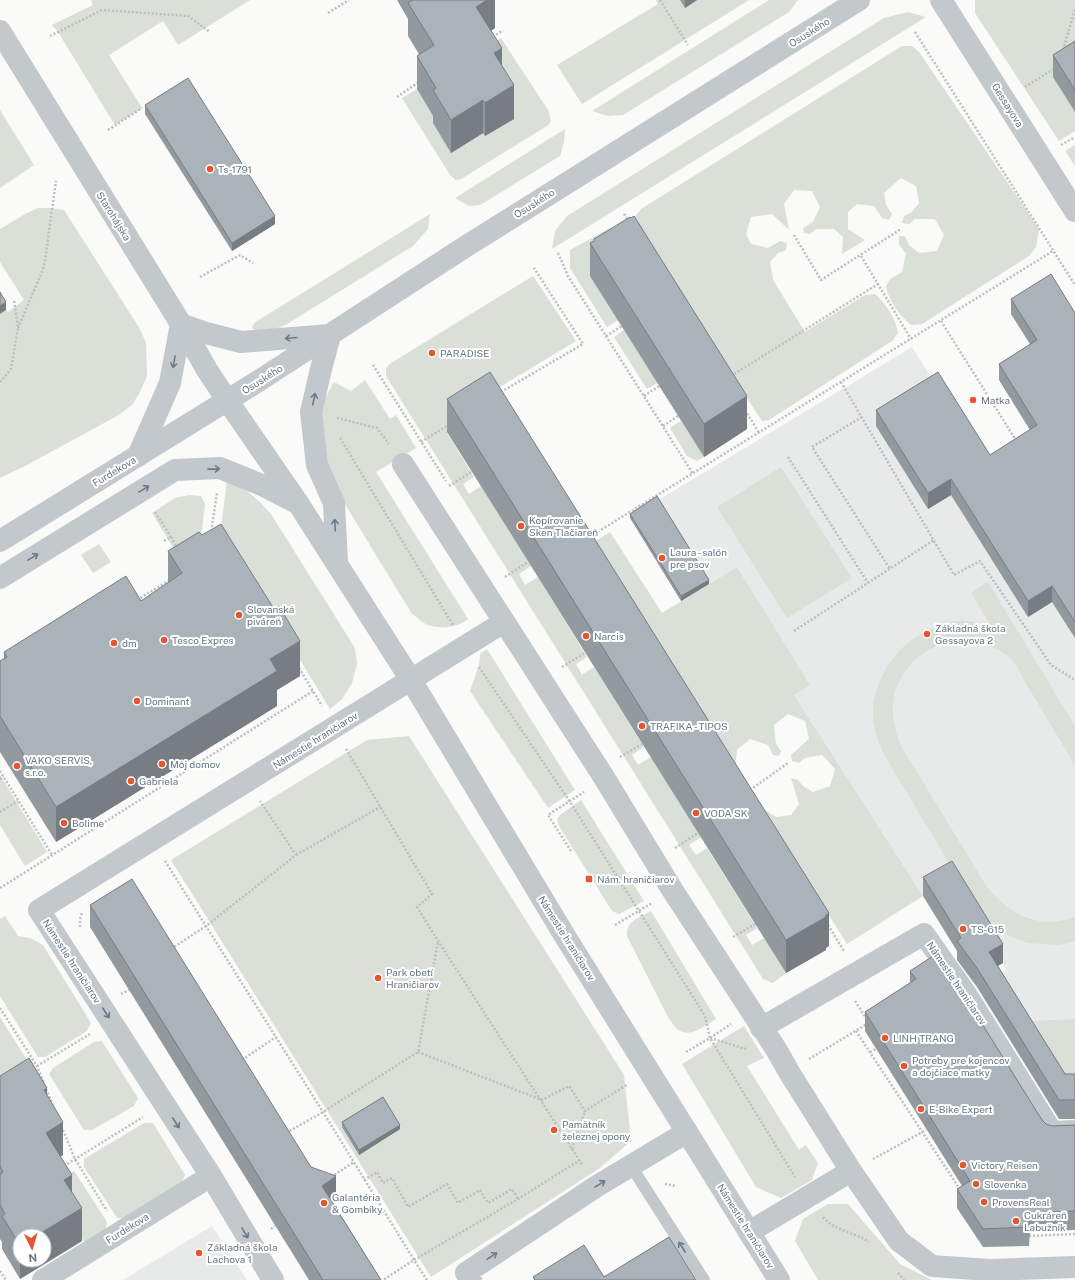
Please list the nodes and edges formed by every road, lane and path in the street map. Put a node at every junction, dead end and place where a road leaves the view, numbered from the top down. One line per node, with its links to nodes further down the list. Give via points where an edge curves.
1 (349, 0): 6 (path)
2 (660, 0): 13 (path)
3 (942, 0): 24 (street, Gessayova)
4 (847, 3): 42 (street, Osuského)
5 (1075, 8): 14 (path)
6 (328, 13)
7 (503, 30): 12 (path)
8 (0, 31): 39 (street, Starohájska)
9 (210, 32): 11 (path, via 188,16 102,10)
10 (915, 32): 29 (path)
11 (50, 36)
12 (490, 38)
13 (688, 45)
14 (1063, 51)
15 (1059, 66): 17 (path)
16 (422, 81): 18 (path)
17 (1022, 90)
18 (397, 97)
19 (142, 108): 20 (path)
20 (108, 130)
21 (1075, 137): 22 (path)
22 (1059, 147)
23 (56, 181): 41 (path, via 44,266)
24 (1075, 211)
25 (624, 214): 26 (path)
26 (628, 221)
27 (901, 229): 31 (path)
28 (794, 235): 31 (path, via 821,280)
29 (1053, 251): 36 (path); 38 (path)
30 (558, 253): 43 (path, via 568,276)
31 (861, 256): 35 (path)
32 (253, 264): 34 (path, via 240,255)
33 (534, 268): 49 (path, via 583,344)
34 (200, 277)
35 (878, 284): 44 (path); 45 (path)
36 (1075, 285)
37 (14, 300): 41 (path)
38 (942, 320): 44 (path); 61 (path)
39 (180, 324): 42 (street, one-way to 39, via 241,342); 51 (street, Starohájska); 62 (street, one-way to 62, via 170,383)
40 (622, 326): 43 (path)
41 (18, 328): 46 (path, via 11,369)
42 (330, 335): 51 (street, Osuského); 79 (street, one-way to 42, via 334,503 317,465 311,412)
43 (606, 336): 50 (path)
44 (911, 339): 47 (path)
45 (726, 380)
46 (0, 382)
47 (840, 382): 55 (path); 58 (path)
48 (659, 386): 50 (path)
49 (501, 392)
50 (644, 396): 57 (path)
51 (227, 400): 62 (street, Furdekova); 69 (street, Námestie hraničiarov)
52 (743, 406): 58 (path)
53 (678, 416): 57 (path)
54 (333, 417): 64 (path, via 377,428)
55 (862, 417): 74 (path); 80 (path, via 812,447)
56 (454, 421): 60 (path)
57 (663, 426): 66 (path)
58 (759, 433): 66 (path)
59 (338, 436): 88 (path)
60 (421, 442)
61 (1019, 445)
62 (138, 456): 75 (street, Furdekova)
63 (788, 457): 84 (path)
64 (403, 464): 86 (street)
65 (471, 472): 67 (path)
66 (693, 474): 72 (path)
67 (449, 486)
68 (218, 489): 71 (path, via 212,526)
69 (298, 503): 79 (street, Námestie hraničiarov); 83 (street, one-way to 69, via 175,470 220,468)
70 (154, 511): 73 (path)
71 (216, 533)
72 (590, 536)
73 (170, 537): 76 (path); 77 (path)
74 (934, 540): 80 (path); 93 (path, via 954,574 980,560 1051,665)
75 (0, 541)
76 (164, 541)
77 (178, 549)
78 (528, 562): 82 (path)
79 (337, 564): 92 (street, Námestie hraničiarov)
80 (890, 569): 84 (path)
81 (176, 576): 85 (path)
82 (505, 577)
83 (0, 578)
84 (868, 583): 87 (path)
85 (135, 601)
86 (504, 622): 88 (street, Námestie hraničiarov); 102 (street)
87 (794, 631)
88 (466, 646): 92 (street, Námestie hraničiarov); 106 (path)
89 (585, 653): 91 (path)
90 (296, 663): 94 (path)
91 (562, 667)
92 (411, 680): 95 (street, Námestie hraničiarov); 152 (street, Námestie hraničiarov, via 563,933)
93 (1075, 680)
94 (313, 691): 95 (path); 112 (path)
95 (335, 727): 107 (path); 131 (street, Námestie hraničiarov, one-way to 131, via 39,910)
96 (642, 744): 97 (path)
97 (618, 758)
98 (788, 764): 103 (path)
99 (0, 771): 100 (path)
100 (4, 777): 101 (path); 105 (path)
101 (0, 779)
102 (605, 779): 106 (path); 116 (street)
103 (745, 793)
104 (259, 799): 113 (path)
105 (18, 801): 108 (path); 112 (path)
106 (570, 802): 111 (path, via 548,815); 118 (path)
107 (380, 807): 113 (path); 125 (path, via 432,894 417,907)
108 (0, 812)
109 (698, 833): 110 (path)
110 (675, 848)
111 (571, 851)
112 (52, 855): 115 (path)
113 (296, 855): 122 (path)
114 (163, 858): 122 (path)
115 (0, 888)
116 (673, 891): 118 (path); 130 (street)
117 (83, 910): 123 (path)
118 (639, 911): 121 (path); 134 (path, via 704,1016)
119 (825, 921): 127 (path)
120 (755, 924): 124 (path)
121 (615, 925)
122 (206, 926): 126 (path); 133 (path)
123 (80, 927)
124 (731, 938)
125 (438, 941): 137 (path); 144 (path)
126 (170, 949)
127 (846, 954)
128 (854, 1000): 132 (path, via 869,1023)
129 (0, 1008): 141 (path)
130 (756, 1019): 134 (path); 142 (street); 151 (street, Námestie hraničiarov, via 924,934 966,994 1052,1132)
131 (111, 1021): 141 (path); 145 (street, Námestie hraničiarov)
132 (856, 1031): 139 (path); 142 (path)
133 (276, 1037): 140 (path); 148 (path)
134 (710, 1038): 136 (path); 138 (path); 167 (path)
135 (876, 1049): 139 (path)
136 (750, 1051)
137 (418, 1052): 144 (path); 148 (path)
138 (686, 1052)
139 (870, 1052): 153 (path)
140 (240, 1061)
141 (37, 1066): 146 (path)
142 (788, 1072): 161 (street)
143 (629, 1084): 147 (path)
144 (542, 1100): 147 (path, via 569,1086); 155 (path)
145 (164, 1104): 156 (path); 162 (street, Námestie hraničiarov, one-way to 162)
146 (55, 1110)
147 (585, 1111): 155 (path)
148 (323, 1112): 154 (path); 158 (path)
149 (60, 1124): 156 (path)
150 (926, 1130): 153 (path)
151 (1075, 1130)
152 (687, 1132): 159 (street); 170 (street, Námestie hraničiarov)
153 (922, 1132): 161 (path); 166 (path)
154 (284, 1134)
155 (572, 1149): 157 (path)
156 (75, 1159): 160 (path); 169 (path)
157 (580, 1160): 165 (path); 168 (path)
158 (354, 1162): 163 (path); 164 (path)
159 (631, 1166): 165 (street, one-way to 159); 184 (lane, one-way to 159)
160 (62, 1167)
161 (851, 1171): 167 (street); 175 (street, via 899,1241 932,1266 989,1270)
162 (211, 1176): 169 (street, Furdekova); 180 (street, Námestie hraničiarov, one-way to 180)
163 (329, 1178)
164 (364, 1180): 168 (path, via 377,1172 383,1183 392,1178 408,1207 447,1184 458,1203 480,1190 488,1203 512,1189); 174 (path)
165 (597, 1186): 183 (street, one-way to 165, via 466,1273)
166 (963, 1195)
167 (807, 1197): 170 (street); 173 (path, via 836,1228 861,1237)
168 (518, 1199): 174 (path)
169 (120, 1232): 179 (street, Furdekova)
170 (749, 1232): 185 (street, Námestie hraničiarov)
171 (1075, 1234): 172 (path)
172 (1029, 1236)
173 (871, 1244)
174 (414, 1260): 181 (path); 182 (path)
175 (1075, 1267)
176 (895, 1269): 186 (path)
177 (0, 1271): 178 (path)
178 (6, 1280)
179 (43, 1280)
180 (273, 1280)
181 (383, 1280)
182 (427, 1280)
183 (471, 1280)
184 (704, 1280)
185 (779, 1280)
186 (904, 1280)

